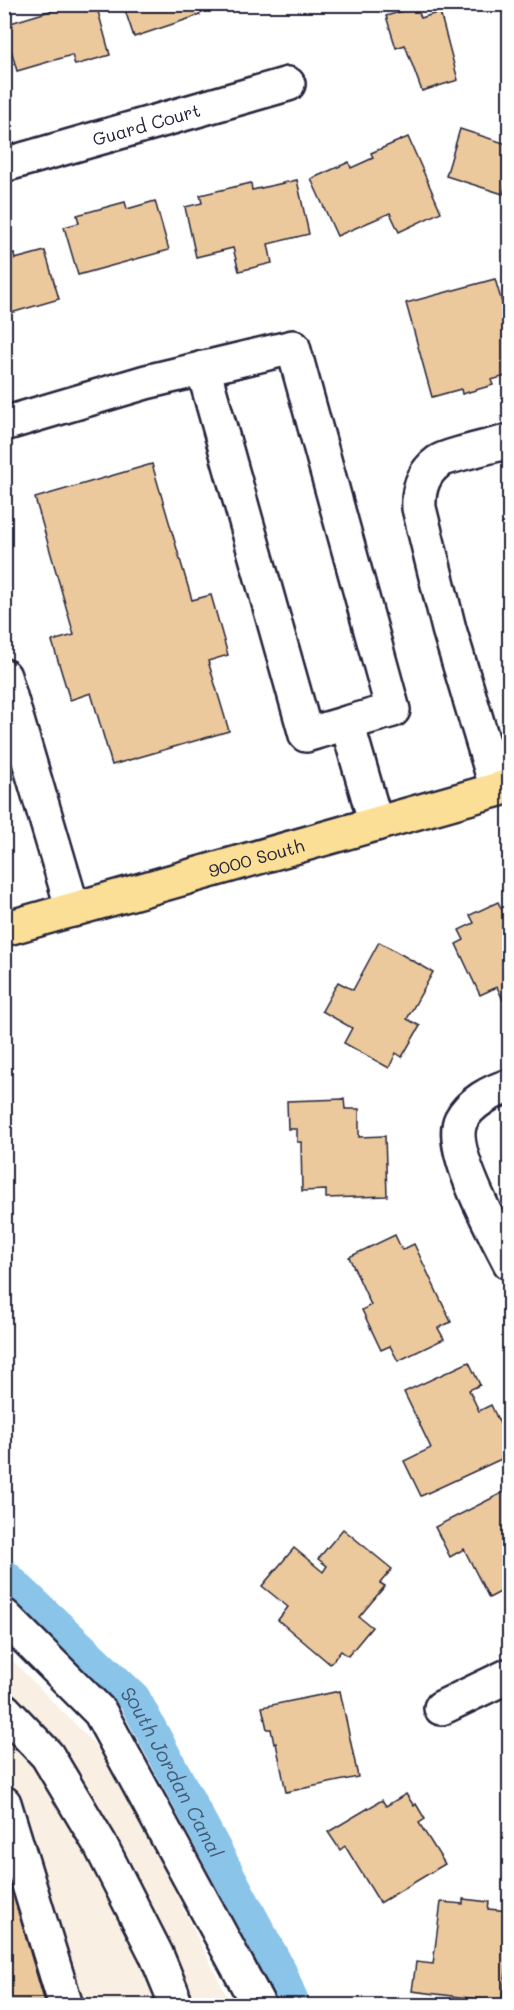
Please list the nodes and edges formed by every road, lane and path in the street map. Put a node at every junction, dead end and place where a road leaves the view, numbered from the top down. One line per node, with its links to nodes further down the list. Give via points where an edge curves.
1 (288, 84): 2 (street, Guard Court)
2 (4, 165)
3 (203, 368): 4 (street); 7 (street, via 306,735); 7 (street, via 293,347 393,710)
4 (4, 424)
5 (510, 441): 8 (street, via 439,461 425,475 418,493 449,629)
6 (4, 676): 10 (street)
7 (347, 723): 9 (street)
8 (503, 787): 9 (main road, 9000 South)
9 (376, 824): 10 (main road, 9000 South)
10 (73, 910): 11 (main road, 9000 South)
11 (4, 929)
12 (510, 1086): 13 (street, via 475,1103 460,1122 460,1147 470,1181)
13 (510, 1263)
14 (4, 1616): 21 (street, via 100,1712)
15 (510, 1675): 16 (street)
16 (441, 1708)
17 (4, 1710): 20 (street, via 47,1755 100,1844 156,1954 172,1993)
18 (4, 1803): 19 (street)
19 (66, 2006)
20 (172, 2006)
21 (259, 2006)

